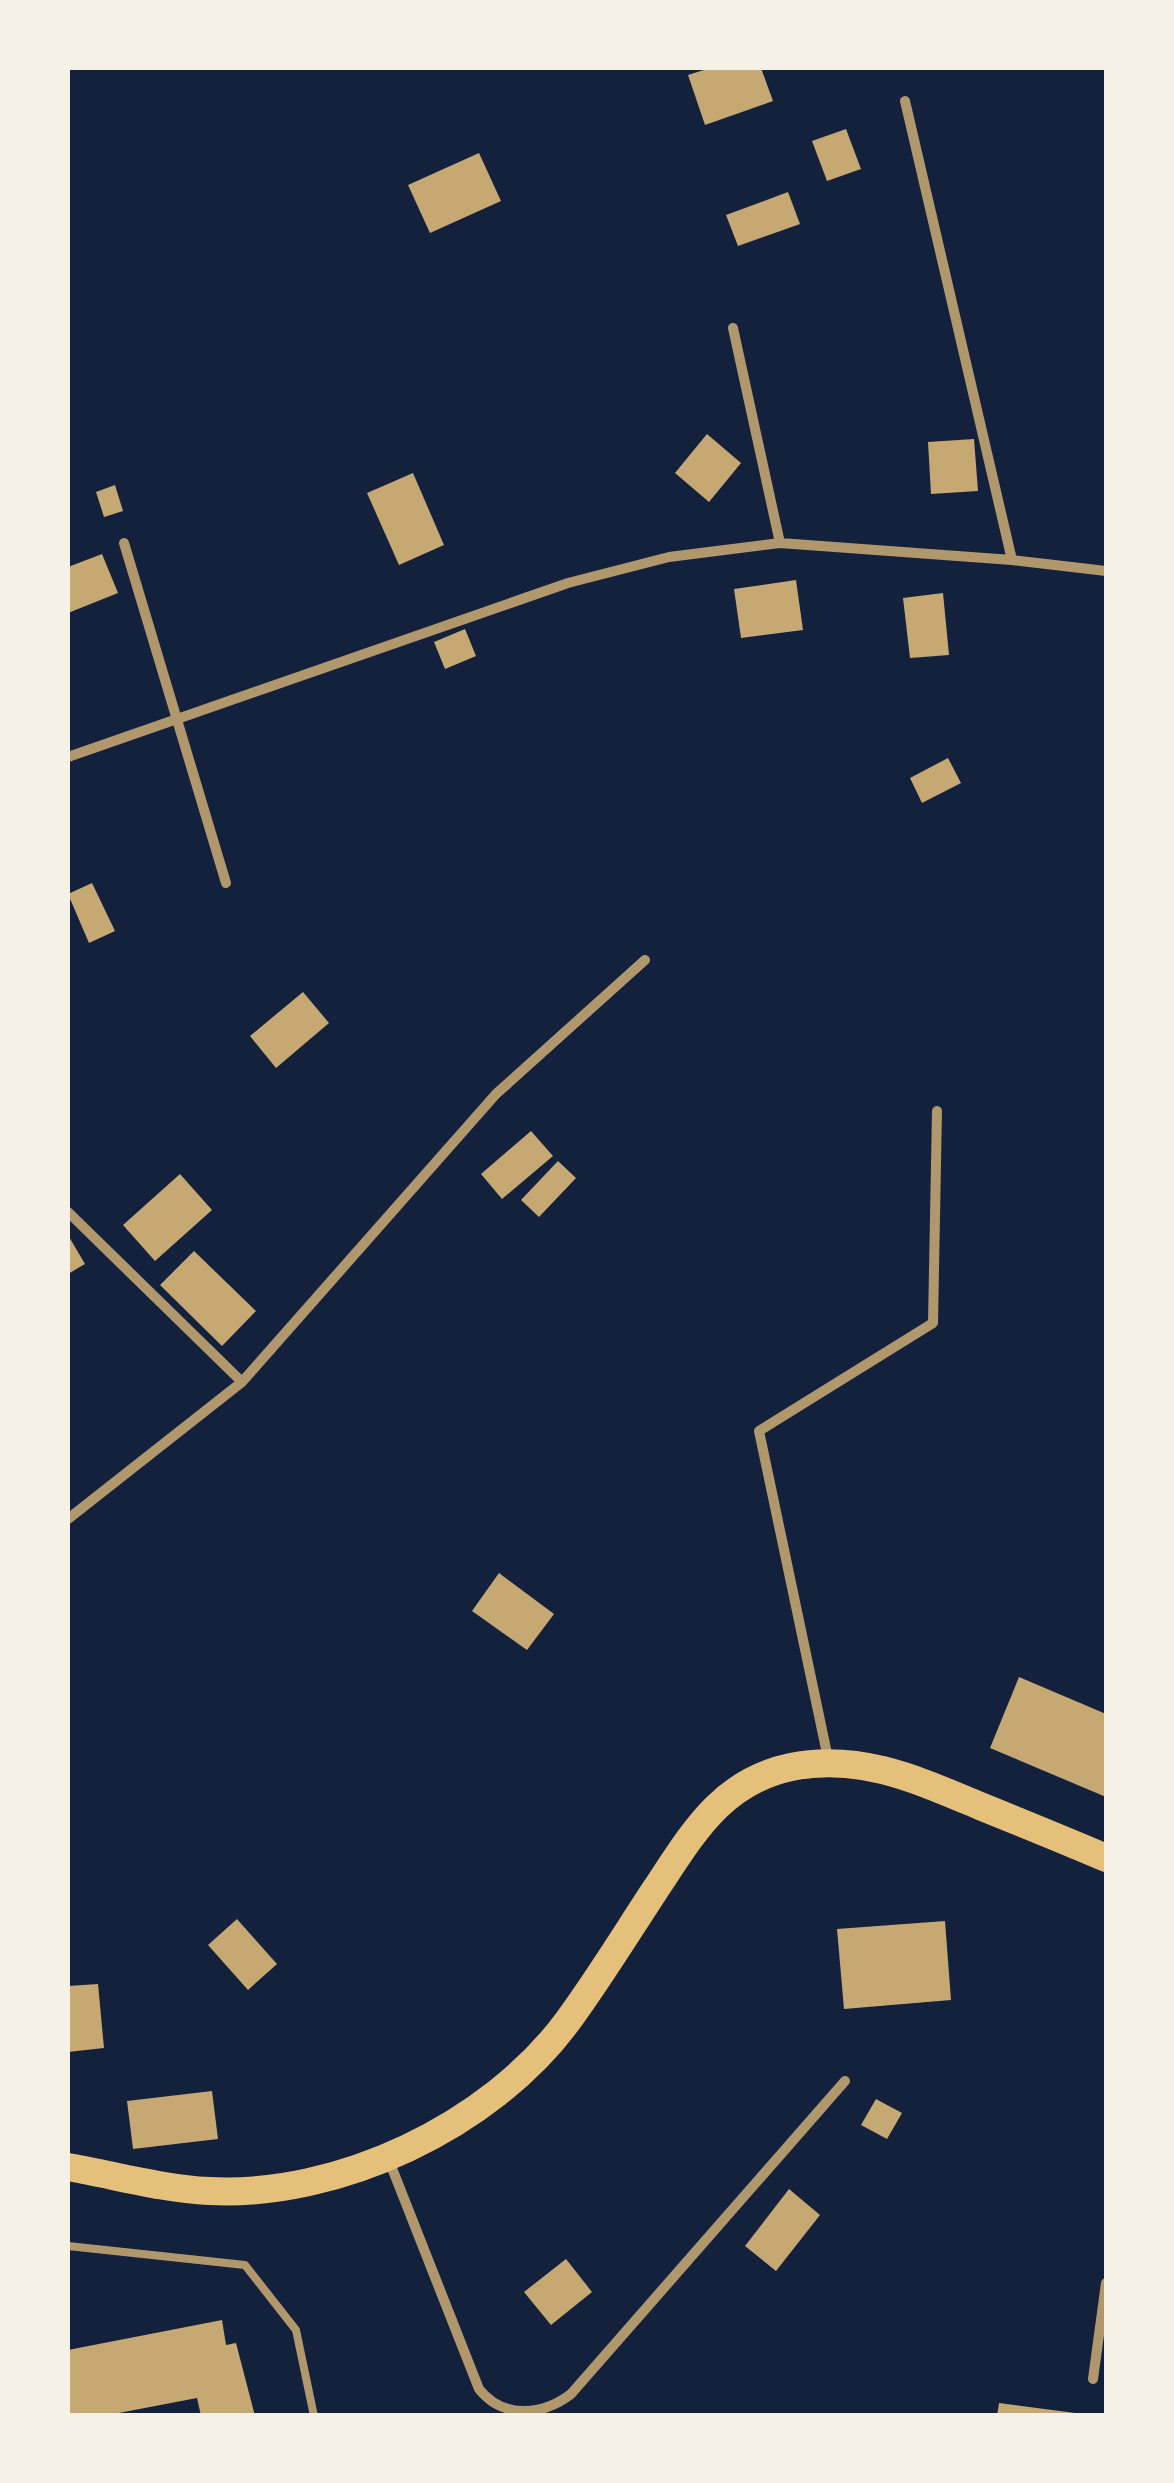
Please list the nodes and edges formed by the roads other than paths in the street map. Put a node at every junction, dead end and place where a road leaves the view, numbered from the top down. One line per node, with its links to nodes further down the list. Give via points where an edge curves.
1 (905, 102): 5 (street)
2 (733, 328): 4 (street)
3 (124, 543): 7 (street)
4 (780, 543): 5 (street); 7 (street, via 668,557 568,583)
5 (1012, 560): 6 (street)
6 (1106, 570)
7 (177, 720): 8 (street); 9 (street)
8 (68, 757)
9 (226, 883)
10 (645, 960): 13 (street, via 496,1094)
11 (937, 1111): 15 (street, via 934,1322 758,1431)
12 (68, 1212): 13 (street)
13 (242, 1382): 14 (street)
14 (68, 1519)
15 (829, 1764): 16 (highway, via 899,1772); 18 (highway, via 771,1772 718,1804 565,2024 532,2061 449,2128)
16 (1106, 1858)
17 (845, 2082): 18 (street, via 571,2394 539,2410 504,2410 478,2389)
18 (388, 2157): 19 (highway, via 260,2191 206,2191)
19 (68, 2167)
20 (68, 2246): 23 (lane, via 245,2265 296,2330)
21 (1106, 2282): 22 (street)
22 (1093, 2379)
23 (314, 2416)

